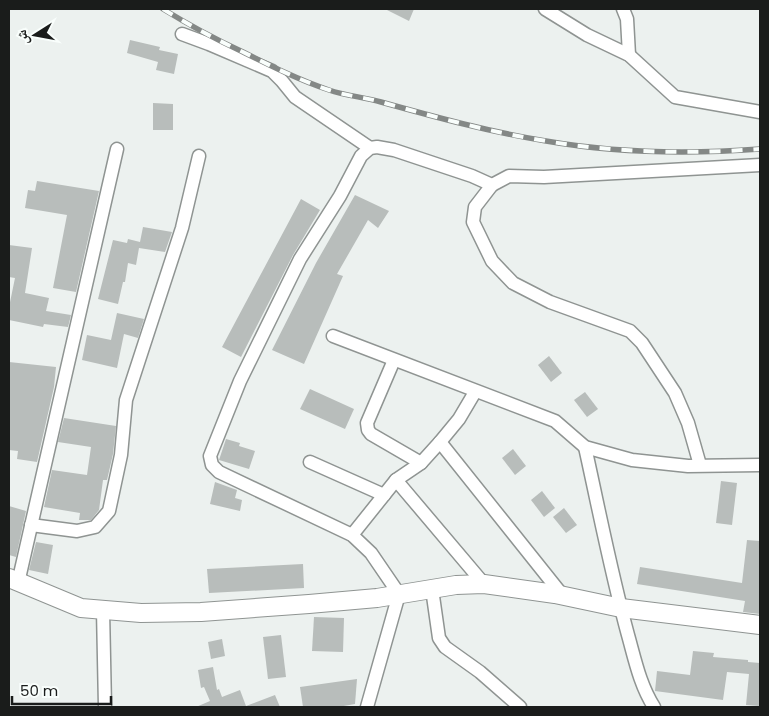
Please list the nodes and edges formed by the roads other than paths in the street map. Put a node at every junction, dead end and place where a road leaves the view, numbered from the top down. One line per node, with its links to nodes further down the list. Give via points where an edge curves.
1 (545, 9): 4 (street, via 587,35)
2 (624, 9): 4 (street)
3 (182, 34): 6 (street, via 272,71 295,97)
4 (629, 55): 5 (street, via 675,97)
5 (760, 112)
6 (370, 148): 10 (street, via 394,150); 23 (street, via 361,156 300,259 240,381 210,456 212,466 219,472)
7 (117, 149): 22 (street)
8 (199, 156): 22 (street, via 182,228 126,400 121,455 109,510 95,527 77,531)
9 (760, 166): 10 (street, via 509,176)
10 (492, 185): 19 (street, via 475,207 473,222 492,261 513,283 550,302 630,331 642,343 675,393 688,423)
11 (333, 336): 12 (street)
12 (394, 360): 13 (street); 17 (street, via 367,423 368,430)
13 (475, 392): 14 (street); 15 (street, via 555,422)
14 (440, 442): 17 (street); 28 (street)
15 (585, 447): 19 (street, via 632,460); 29 (street)
16 (310, 462): 21 (street)
17 (421, 463): 20 (street)
18 (760, 465): 19 (street)
19 (700, 466)
20 (396, 480): 21 (street); 25 (street)
21 (384, 495): 23 (street)
22 (31, 525): 24 (street)
23 (352, 534): 27 (street, via 371,554)
24 (13, 580): 30 (street, via 81,608)
25 (484, 584): 26 (street); 28 (street)
26 (432, 589): 27 (street); 34 (street, via 439,638 445,647)
27 (399, 594): 30 (street, via 201,612); 33 (street)
28 (563, 596): 29 (street)
29 (621, 608): 31 (street); 35 (street, via 640,676)
30 (103, 610): 32 (street)
31 (760, 625)
32 (104, 707)
33 (367, 707)
34 (520, 707)
35 (654, 707)

